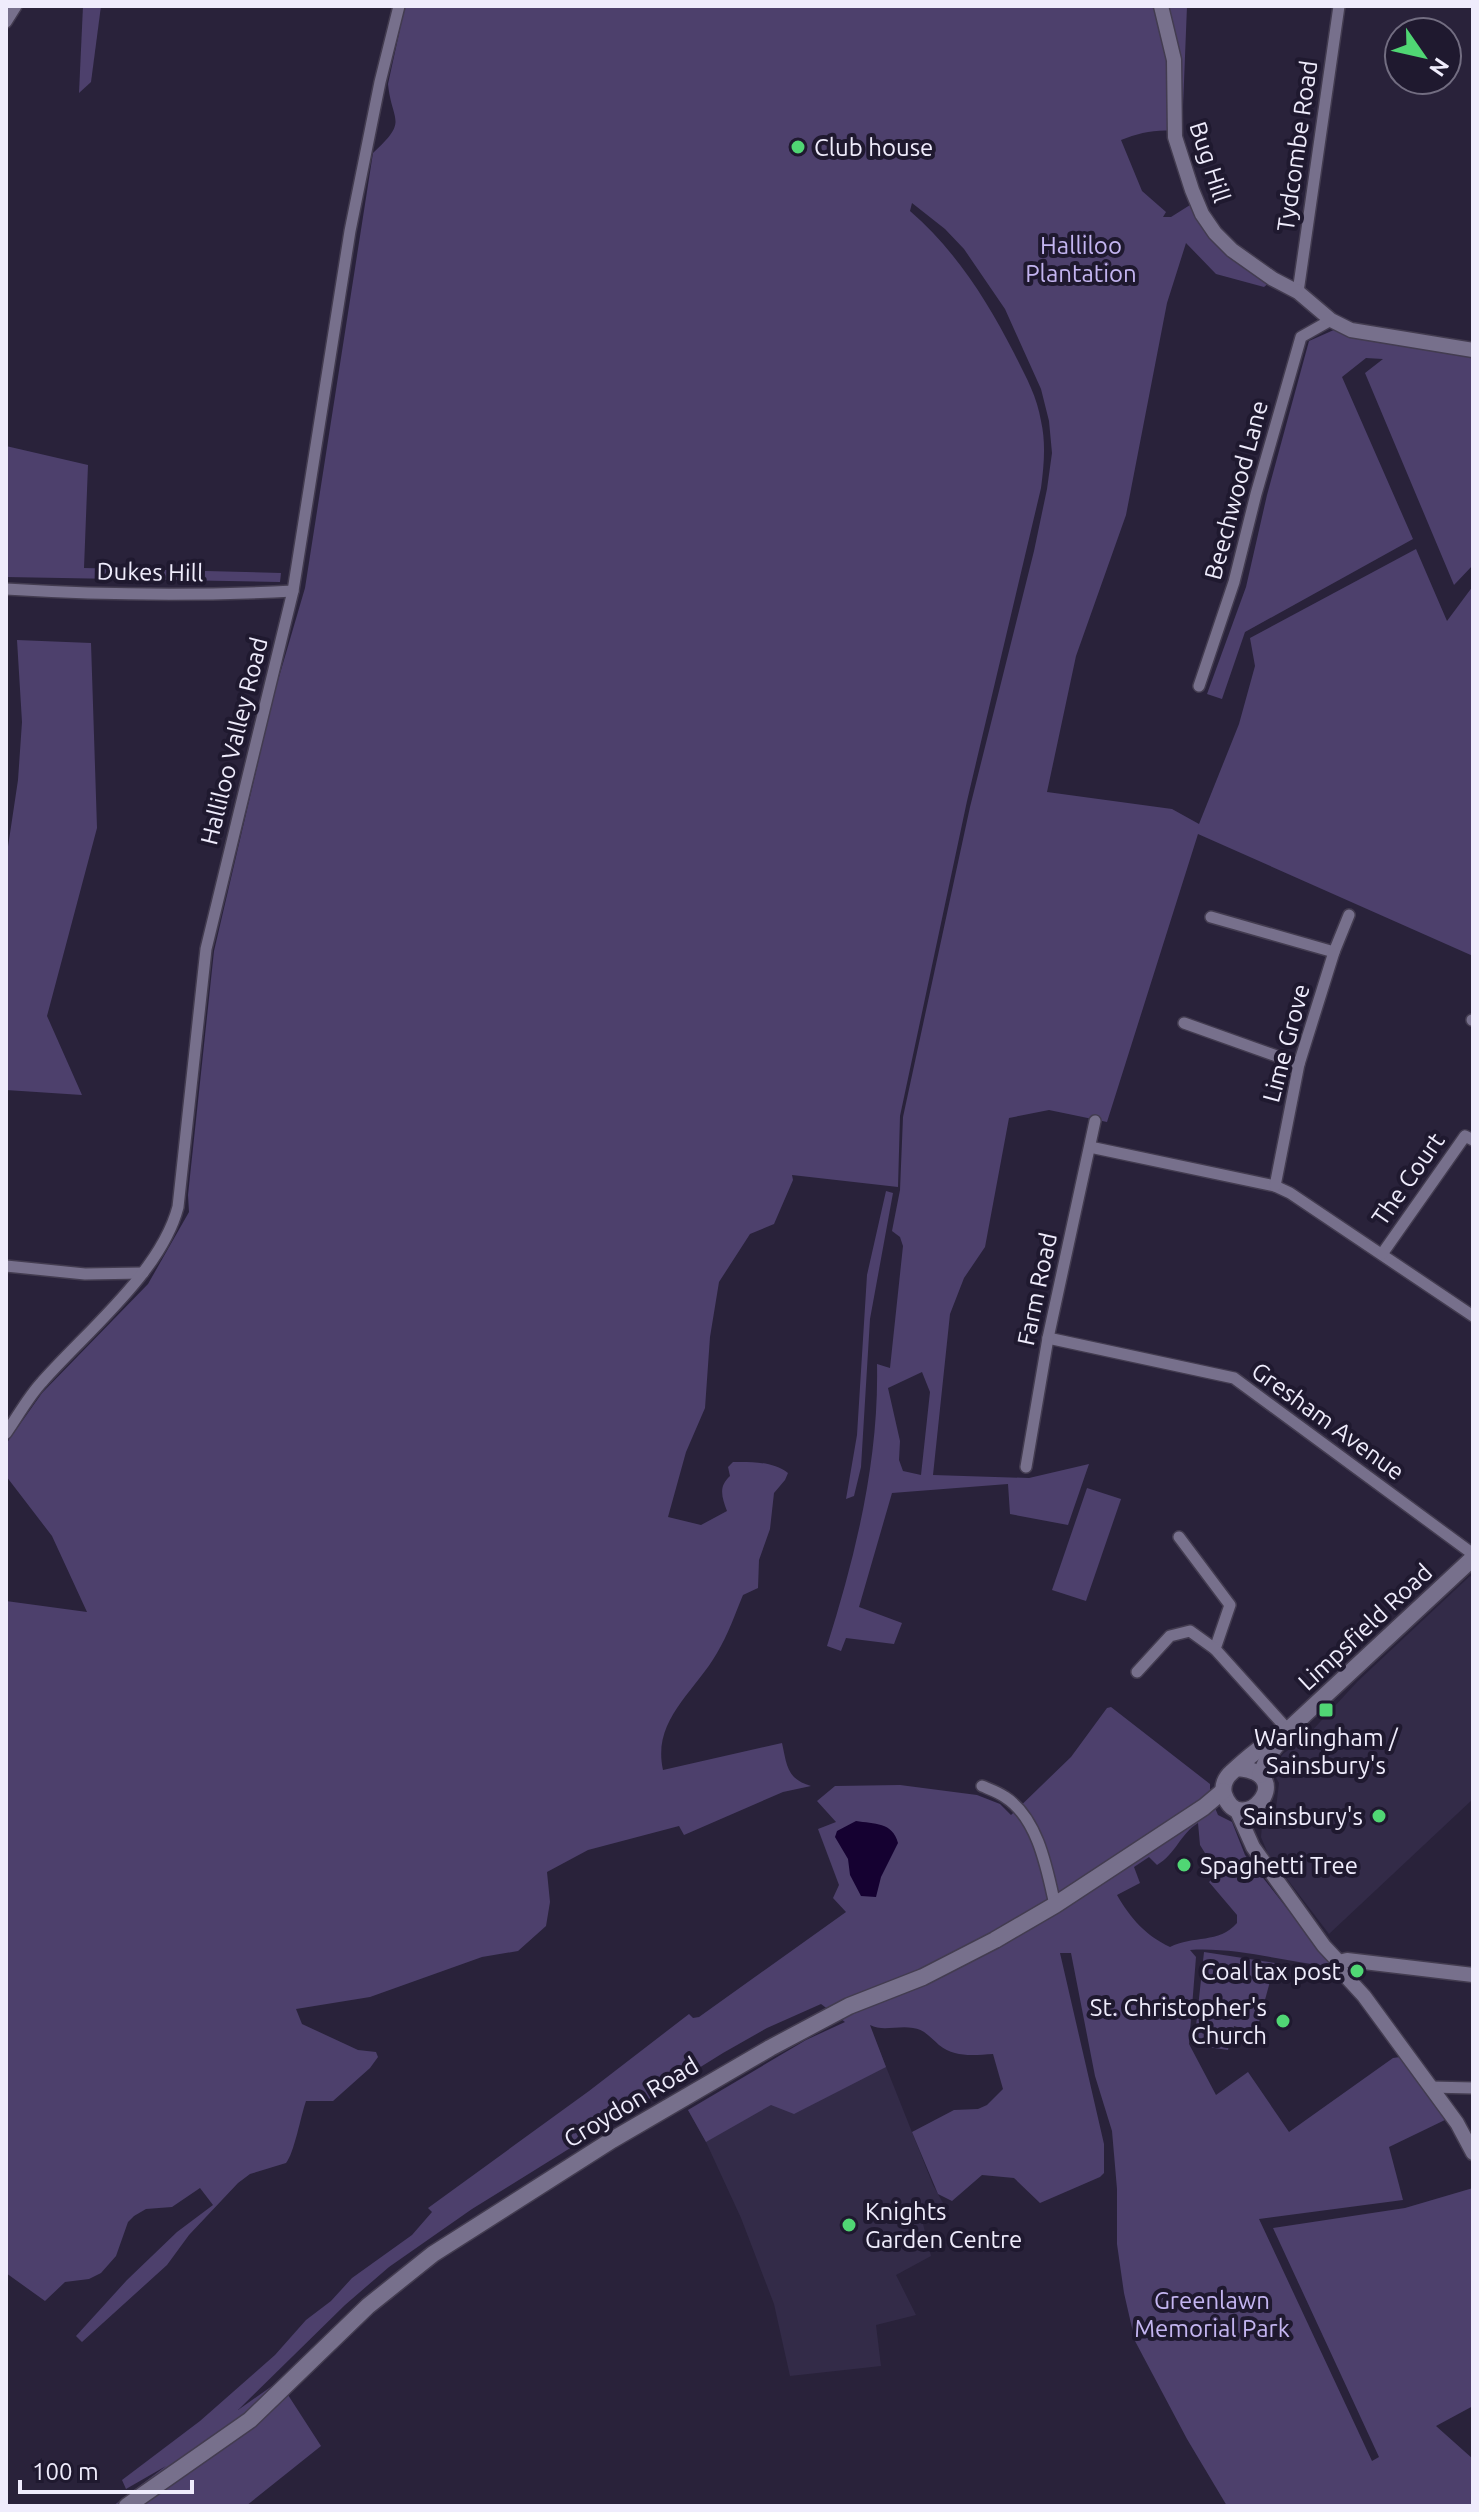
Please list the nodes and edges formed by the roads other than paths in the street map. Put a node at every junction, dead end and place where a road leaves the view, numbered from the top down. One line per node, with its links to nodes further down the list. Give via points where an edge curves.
1 (16, 6): 5 (street)
2 (399, 6): 10 (street, Halliloo Valley Road, via 350,231)
3 (1161, 6): 6 (street, Bug Hill, via 1174,60 1175,137 1202,214 1232,250)
4 (1339, 6): 6 (street, Tydcombe Road)
5 (6, 22)
6 (1298, 292): 7 (street, Bug Hill)
7 (1331, 320): 8 (street, Bug Hill, via 1373,336); 11 (street, Beechwood Lane, via 1301,337 1234,582)
8 (1473, 350)
9 (6, 589): 10 (street, Dukes Hill, via 210,595)
10 (293, 591): 23 (street, Halliloo Valley Road, via 206,949 178,1207 166,1240)
11 (1199, 686)
12 (1349, 915): 14 (street, Lime Grove)
13 (1211, 917): 14 (street)
14 (1334, 952): 16 (street, Lime Grove)
15 (1184, 1023): 16 (street)
16 (1299, 1064): 20 (street, Lime Grove)
17 (1095, 1121): 19 (street, Farm Road)
18 (1473, 1140): 21 (street, The Court, via 1465,1136)
19 (1090, 1147): 20 (street); 25 (street, Farm Road)
20 (1275, 1186): 21 (street)
21 (1382, 1254): 24 (street)
22 (6, 1266): 23 (street)
23 (143, 1273): 26 (street, Halliloo Valley Road)
24 (1473, 1316)
25 (1048, 1338): 27 (street, Farm Road); 29 (street, Gresham Avenue, via 1234,1378)
26 (8, 1427)
27 (1026, 1467)
28 (1179, 1537): 30 (street, via 1230,1605)
29 (1473, 1556): 32 (main road, Limpsfield Road)
30 (1215, 1649): 31 (street, via 1190,1631 1170,1636); 32 (street)
31 (1137, 1672)
32 (1288, 1730): 33 (main road, Limpsfield Road); 34 (main road, Limpsfield Road)
33 (1238, 1768): 34 (main road); 36 (main road, via 1224,1782)
34 (1260, 1775): 36 (main road, via 1265,1784 1261,1803)
35 (982, 1786): 37 (street, via 1007,1797 1027,1821 1044,1859)
36 (1235, 1804): 37 (main road, Croydon Road, via 1204,1807); 38 (street, via 1253,1847)
37 (1055, 1905): 43 (main road, Croydon Road, via 935,1971 849,2006 770,2048 446,2245 368,2306 250,2420)
38 (1339, 1962): 39 (street); 40 (street)
39 (1473, 1975)
40 (1430, 2087): 41 (street); 42 (street)
41 (1473, 2088)
42 (1473, 2153)
43 (127, 2506)

